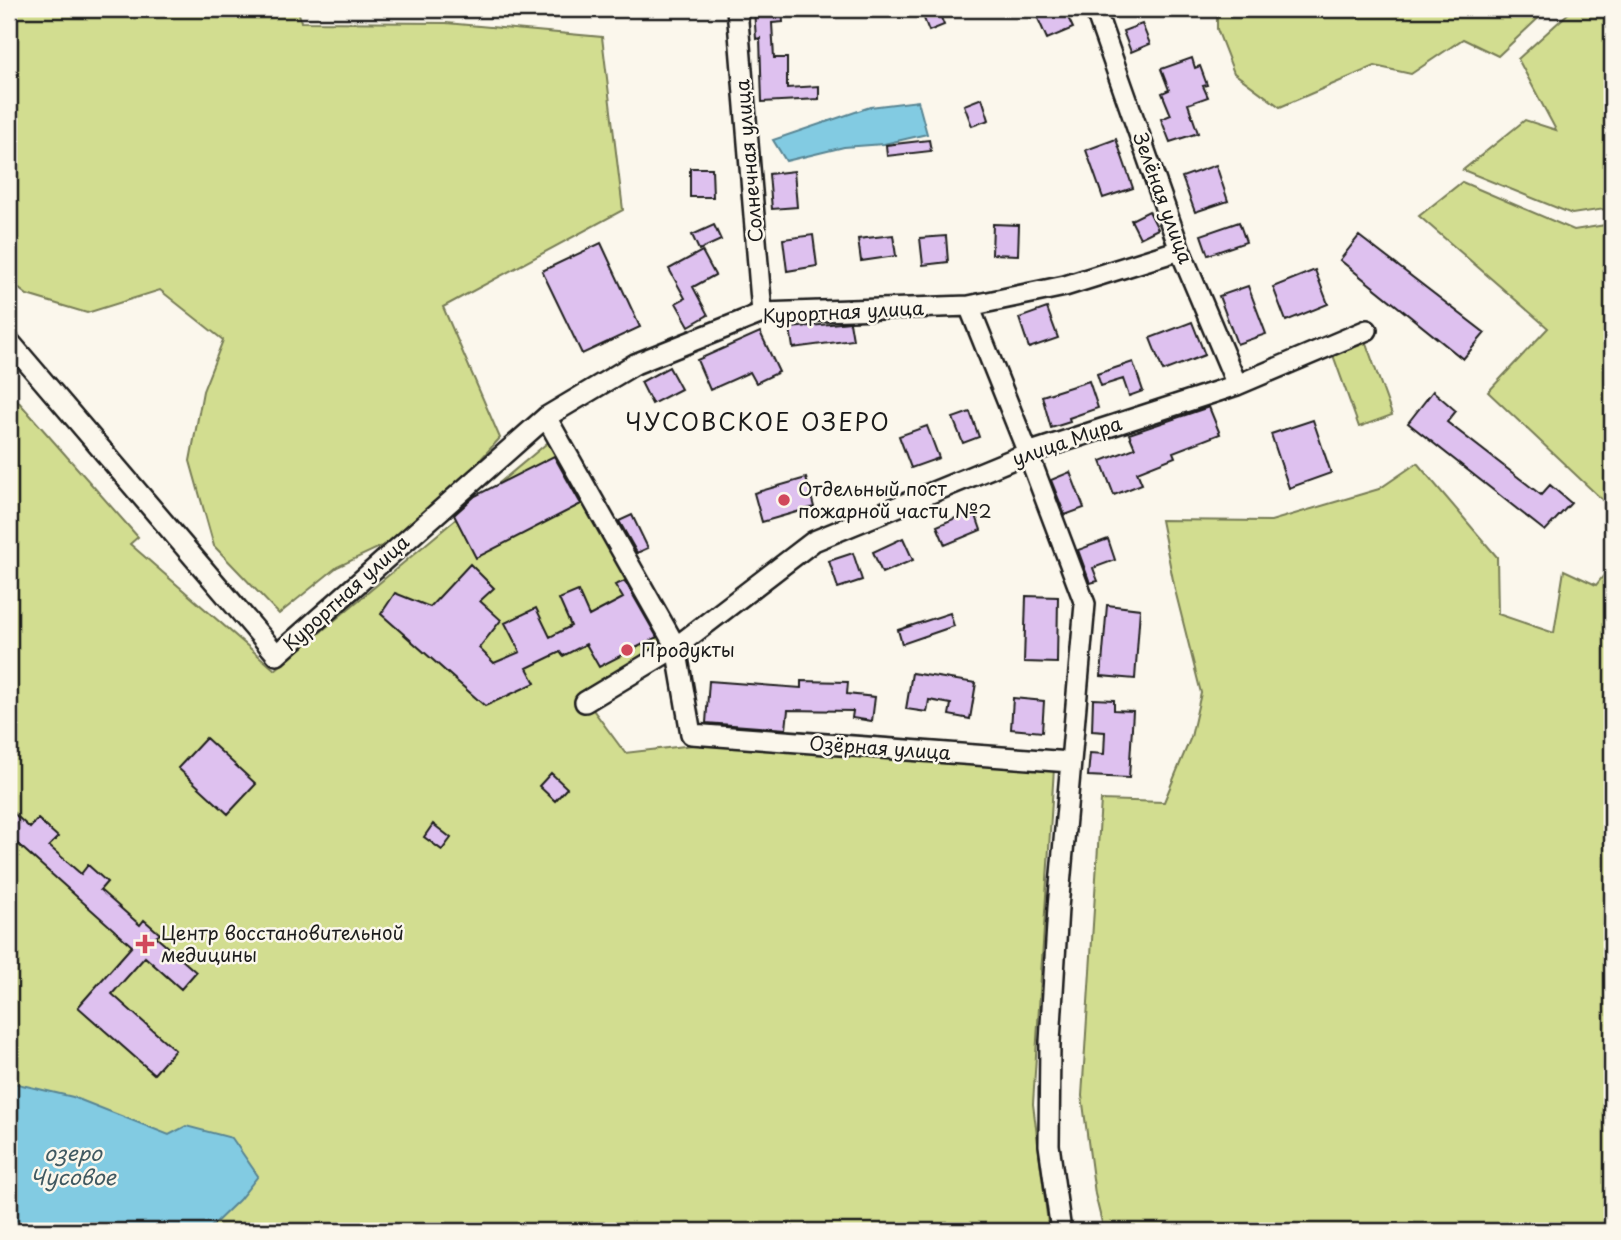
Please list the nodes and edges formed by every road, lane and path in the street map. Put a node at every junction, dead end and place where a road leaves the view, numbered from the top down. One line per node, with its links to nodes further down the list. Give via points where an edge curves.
1 (737, 9): 5 (street, Солнечная улица)
2 (1095, 9): 3 (street, Зелёная улица)
3 (1180, 250): 4 (street, Курортная улица, via 1065,286); 8 (street, Зелёная улица)
4 (969, 306): 5 (street, Курортная улица); 10 (street)
5 (762, 313): 9 (street, Курортная улица, via 635,364)
6 (1367, 330): 8 (street, улица Мира)
7 (9, 341): 9 (street, Курортная улица, via 277,655)
8 (1237, 385): 10 (street, улица Мира)
9 (545, 417): 11 (street)
10 (1028, 453): 11 (street, улица Мира, via 814,541); 13 (street, via 1085,604)
11 (676, 647): 12 (street, улица Мира); 13 (street, Озёрная улица, via 691,734)
12 (585, 702)
13 (1070, 762): 14 (street, via 1050,1042 1049,1145)
14 (1061, 1231)

